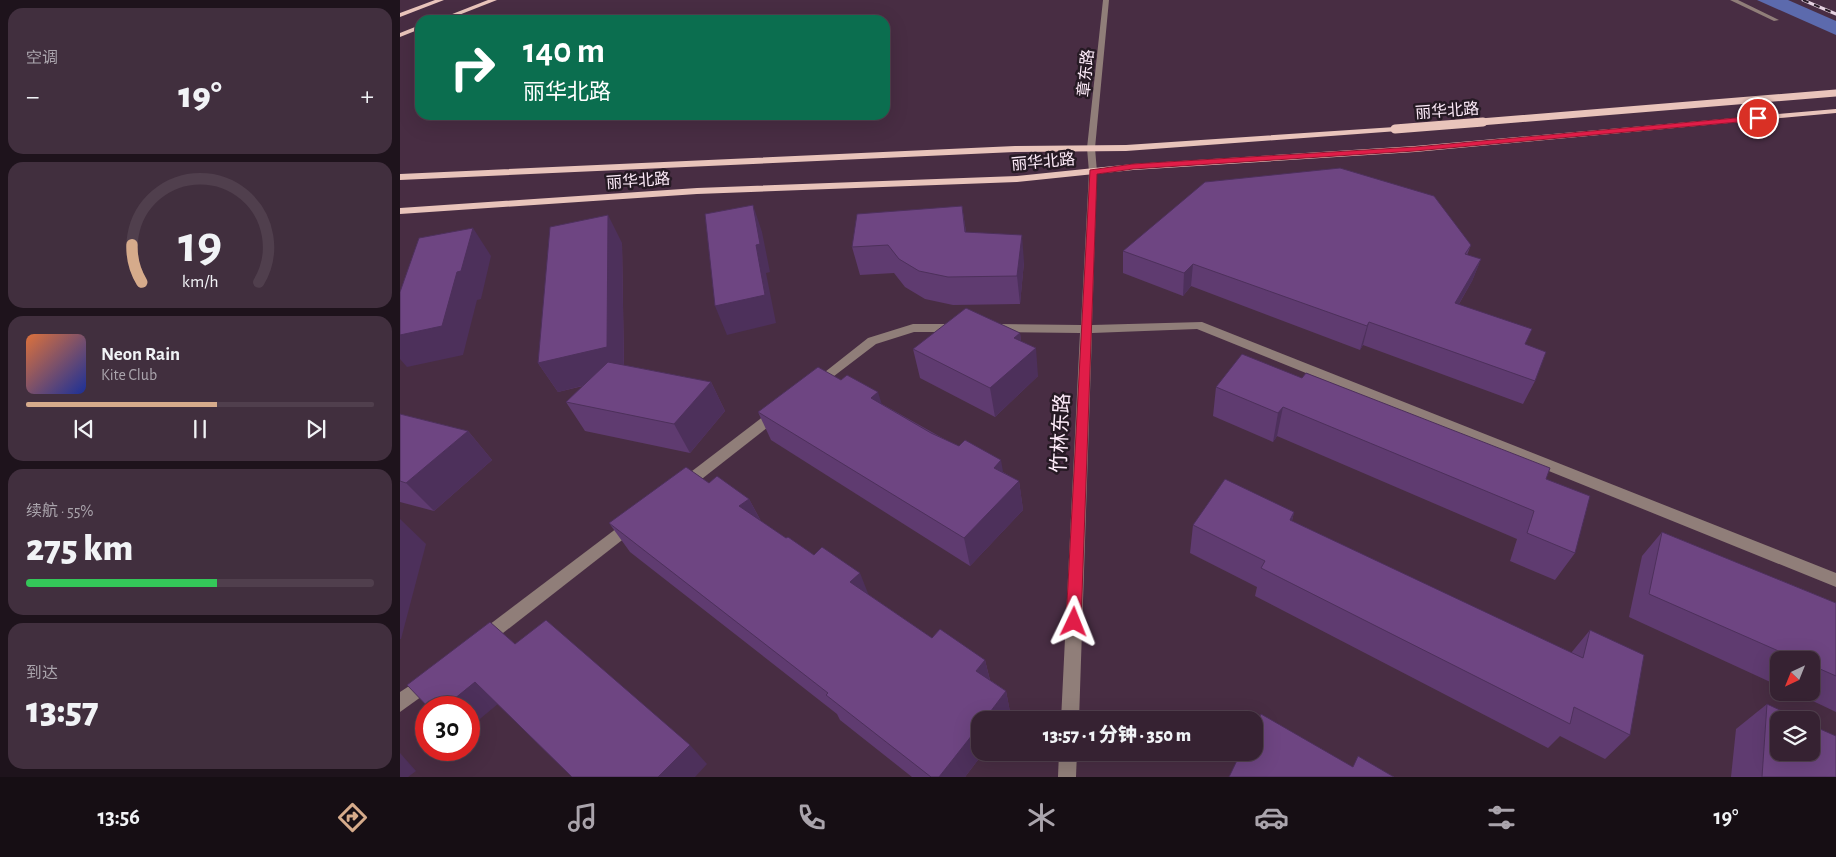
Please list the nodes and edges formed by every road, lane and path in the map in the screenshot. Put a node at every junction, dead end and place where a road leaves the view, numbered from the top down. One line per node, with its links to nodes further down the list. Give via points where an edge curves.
1 (441, 0): 5 (main road)
2 (494, 0): 6 (main road)
3 (1106, 0): 12 (street, 章东路)
4 (1733, 0): 7 (street)
5 (400, 15)
6 (454, 15)
7 (1776, 20)
8 (415, 29): 9 (main road)
9 (400, 35)
10 (1836, 93): 12 (main road, 丽华北路, bridge, via 1395,129)
11 (1836, 111): 13 (main road, 丽华北路, via 1415,149)
12 (1091, 148): 13 (street, 竹林东路); 14 (main road, 丽华北路, via 1005,149)
13 (1093, 172): 15 (main road, 丽华北路, via 1017,179 697,191); 16 (street, 竹林东路)
14 (400, 177)
15 (400, 211)
16 (1087, 329): 17 (street, via 913,328 872,341); 21 (street, via 1198,325); 25 (street, 竹林东路)
17 (809, 389)
18 (785, 407): 19 (street)
19 (675, 491)
20 (644, 516): 22 (street)
21 (1836, 580)
22 (471, 648)
23 (439, 672): 24 (street)
24 (400, 702)
25 (1070, 711)
26 (1068, 761): 27 (street)
27 (1067, 777)

